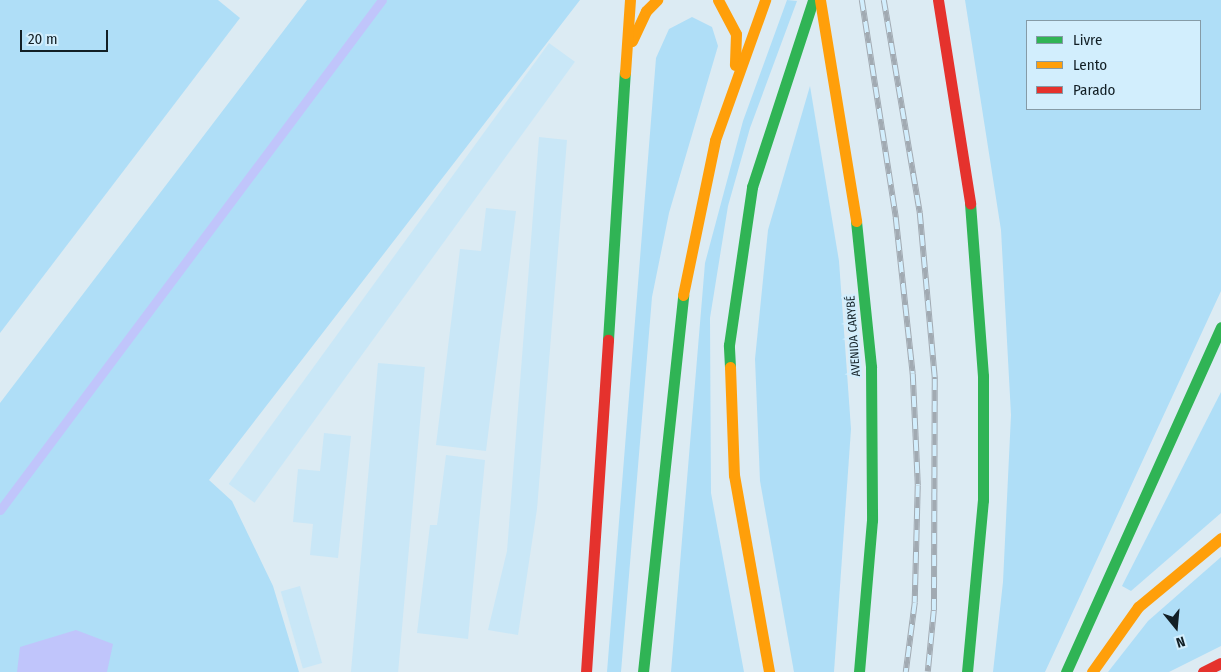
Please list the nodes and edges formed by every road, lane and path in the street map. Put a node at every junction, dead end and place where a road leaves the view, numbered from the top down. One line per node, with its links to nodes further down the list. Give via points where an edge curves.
1 (630, 0): 8 (main road)
2 (657, 0): 8 (main road, via 635,31)
3 (718, 0): 9 (main road, via 736,34)
4 (765, 0): 9 (main road)
5 (812, 0): 17 (main road, via 752,187 729,345 734,475)
6 (820, 0): 18 (main road, AVENIDA CARYBÉ, via 863,265 871,367 872,520)
7 (938, 0): 19 (main road, via 962,134 977,266 983,376 983,500)
8 (628, 57): 15 (main road)
9 (729, 96): 16 (main road, via 687,260)
10 (1221, 327): 12 (main road)
11 (1216, 371): 12 (main road)
12 (1181, 424): 20 (main road)
13 (1221, 538): 21 (main road, via 1138,607)
14 (1221, 663): 22 (main road)
15 (586, 672)
16 (643, 672)
17 (769, 672)
18 (859, 672)
19 (967, 672)
20 (1066, 672)
21 (1092, 672)
22 (1203, 672)

